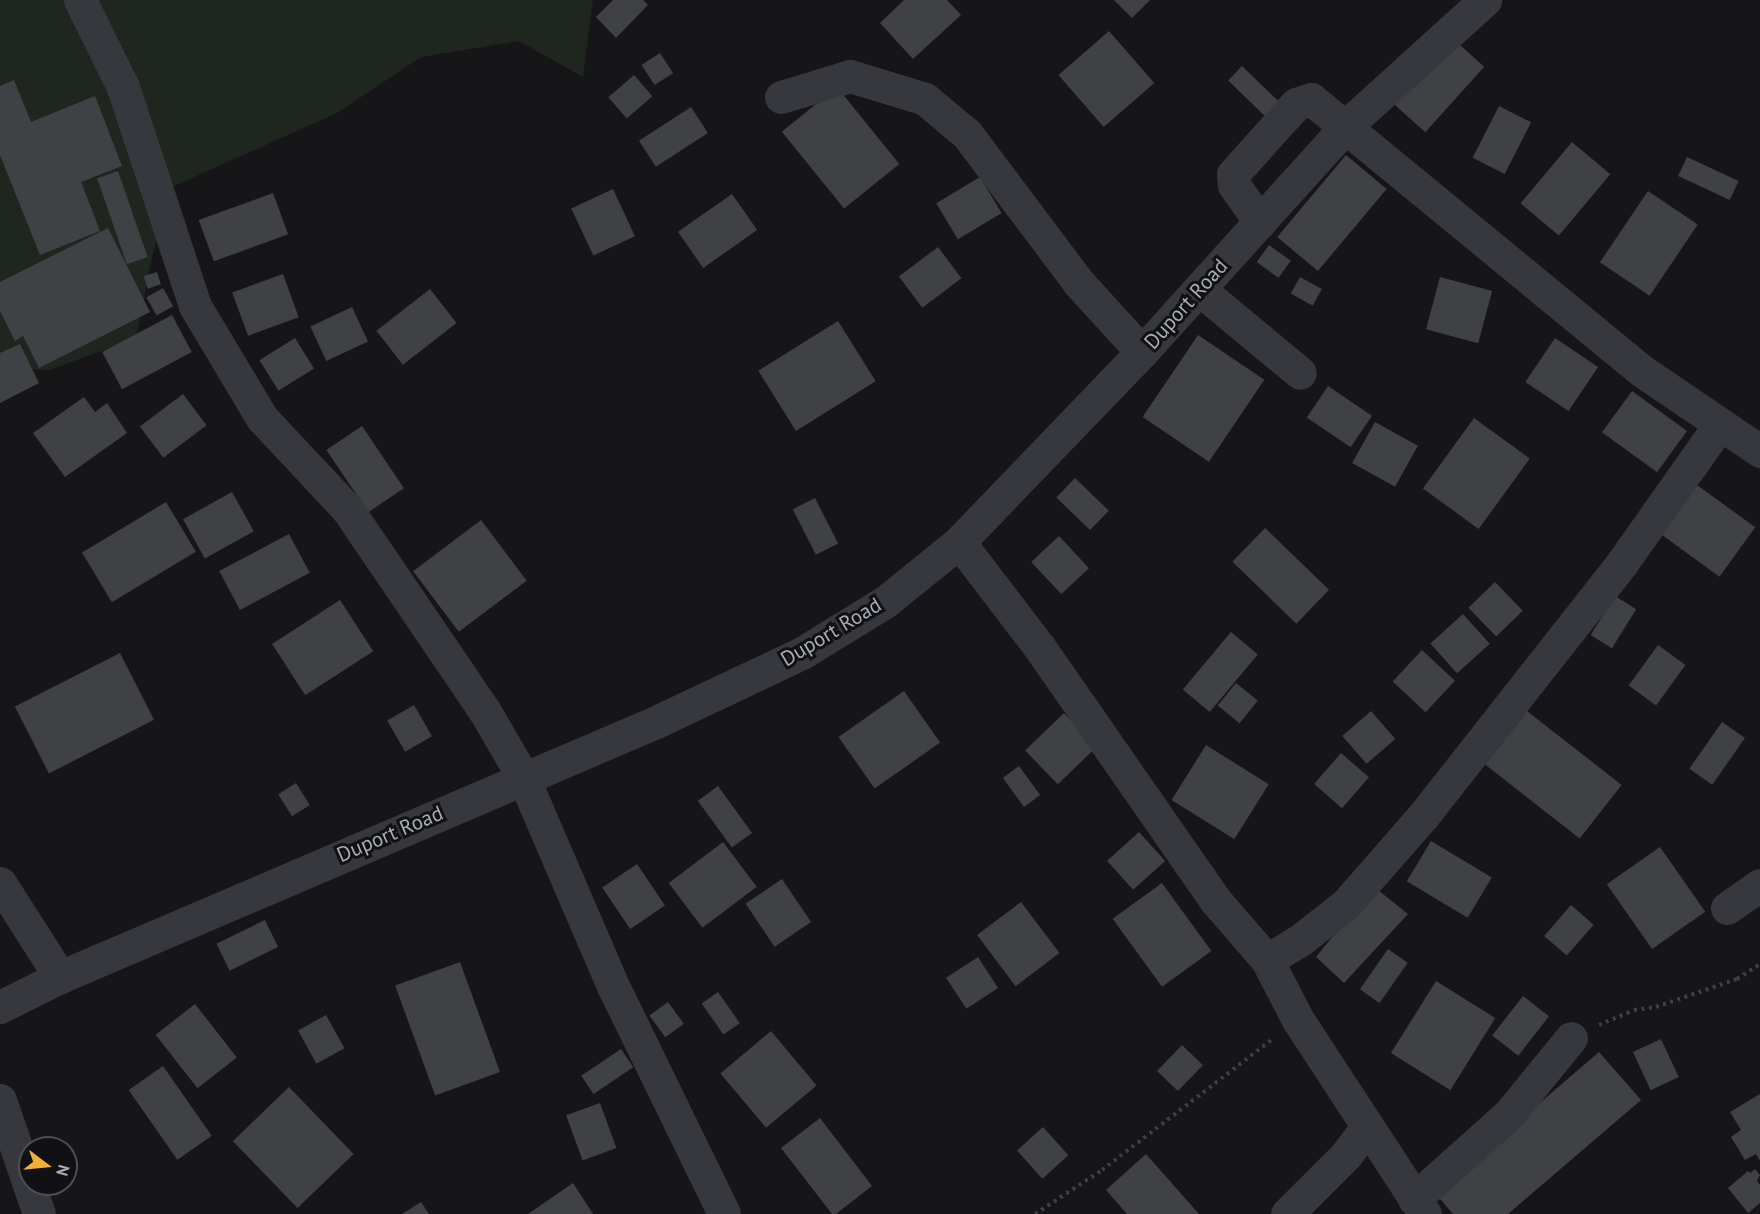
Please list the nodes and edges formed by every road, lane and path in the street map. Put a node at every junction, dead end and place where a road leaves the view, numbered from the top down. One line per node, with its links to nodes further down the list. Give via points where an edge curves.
1 (80, 0): 12 (street, via 123,87 195,306 262,418 348,510 484,710)
2 (1485, 0): 4 (street, Duport Road)
3 (781, 97): 7 (street, via 850,76 925,99 967,134 1078,282)
4 (1346, 126): 5 (street, Duport Road); 5 (street, via 1311,99 1304,99 1246,157 1233,174 1234,185); 9 (street, via 1642,371)
5 (1260, 222): 6 (street, Duport Road)
6 (1199, 290): 7 (street, Duport Road); 8 (street)
7 (1142, 352): 11 (street, Duport Road)
8 (1300, 373)
9 (1720, 424): 10 (street); 16 (street, via 1622,563 1423,816 1346,904)
10 (1760, 451)
11 (959, 542): 12 (street, Duport Road, via 885,602 802,653 656,722); 16 (street, via 1040,648 1215,900)
12 (523, 777): 18 (street, Duport Road); 26 (street, via 614,988)
13 (0, 883): 18 (street)
14 (1760, 885): 15 (street)
15 (1727, 908)
16 (1268, 960): 20 (street)
17 (1760, 964): 21 (path, via 1737,979 1656,1007 1634,1010)
18 (60, 977): 19 (street, Duport Road)
19 (0, 1007)
20 (1298, 1020): 23 (street); 27 (path, via 1102,1170)
21 (1571, 1038): 24 (street, via 1509,1114)
22 (0, 1100): 25 (street)
23 (1367, 1127): 24 (street); 28 (street, via 1346,1155)
24 (1420, 1207)
25 (39, 1214)
26 (724, 1214)
27 (1035, 1214)
28 (1287, 1214)

